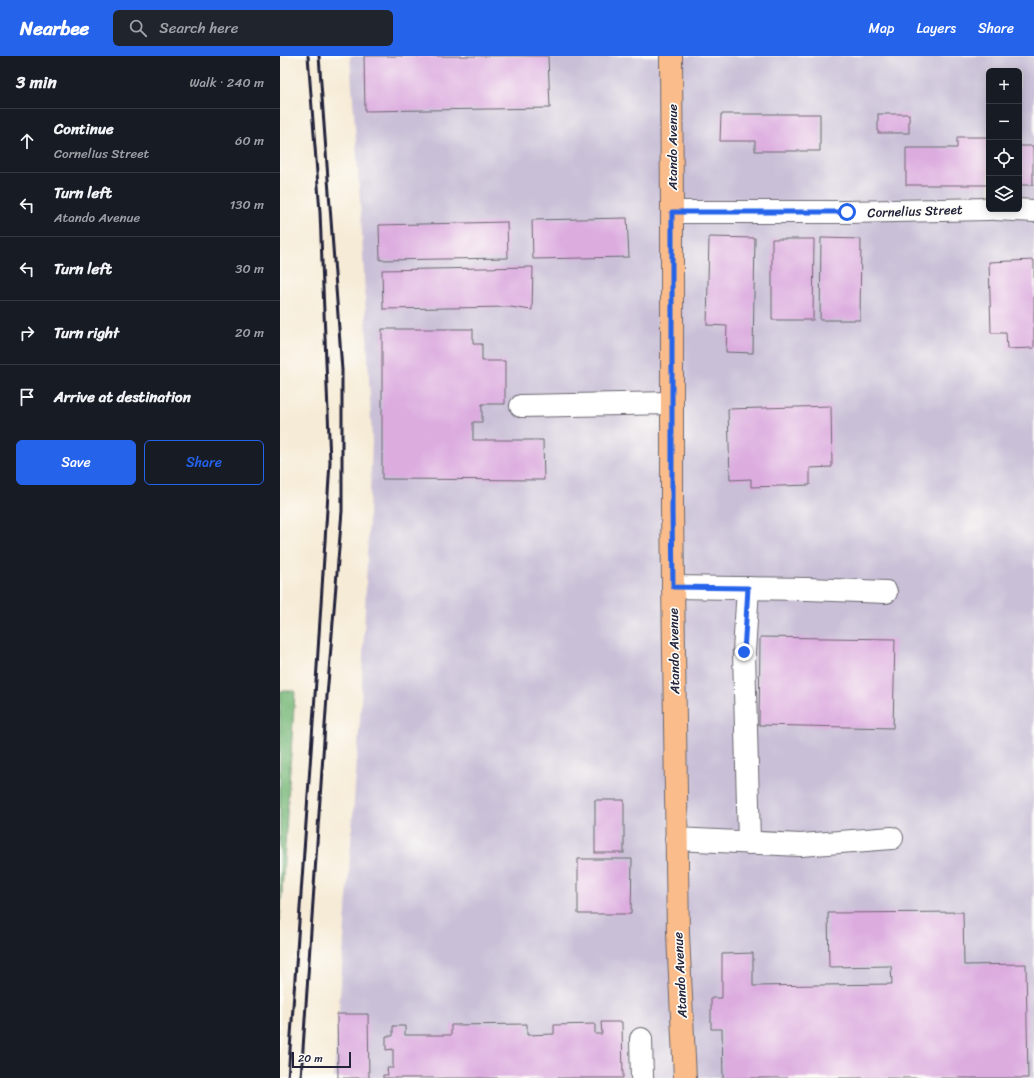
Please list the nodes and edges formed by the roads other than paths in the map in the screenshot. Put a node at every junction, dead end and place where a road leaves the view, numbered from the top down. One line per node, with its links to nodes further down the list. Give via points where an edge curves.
1 (671, 56): 5 (main road, Atando Avenue)
2 (986, 209): 5 (street, Cornelius Street)
3 (1022, 210): 4 (street)
4 (1034, 211)
5 (672, 212): 6 (main road, Atando Avenue)
6 (672, 403): 7 (street); 8 (main road, Atando Avenue)
7 (522, 406)
8 (673, 587): 9 (street); 12 (main road, Atando Avenue)
9 (748, 588): 10 (street); 13 (street, via 744,652)
10 (886, 592)
11 (892, 838): 13 (street, via 801,845)
12 (676, 839): 13 (street); 16 (main road, Atando Avenue)
13 (750, 843)
14 (641, 1038): 15 (street)
15 (642, 1078)
16 (685, 1078)

